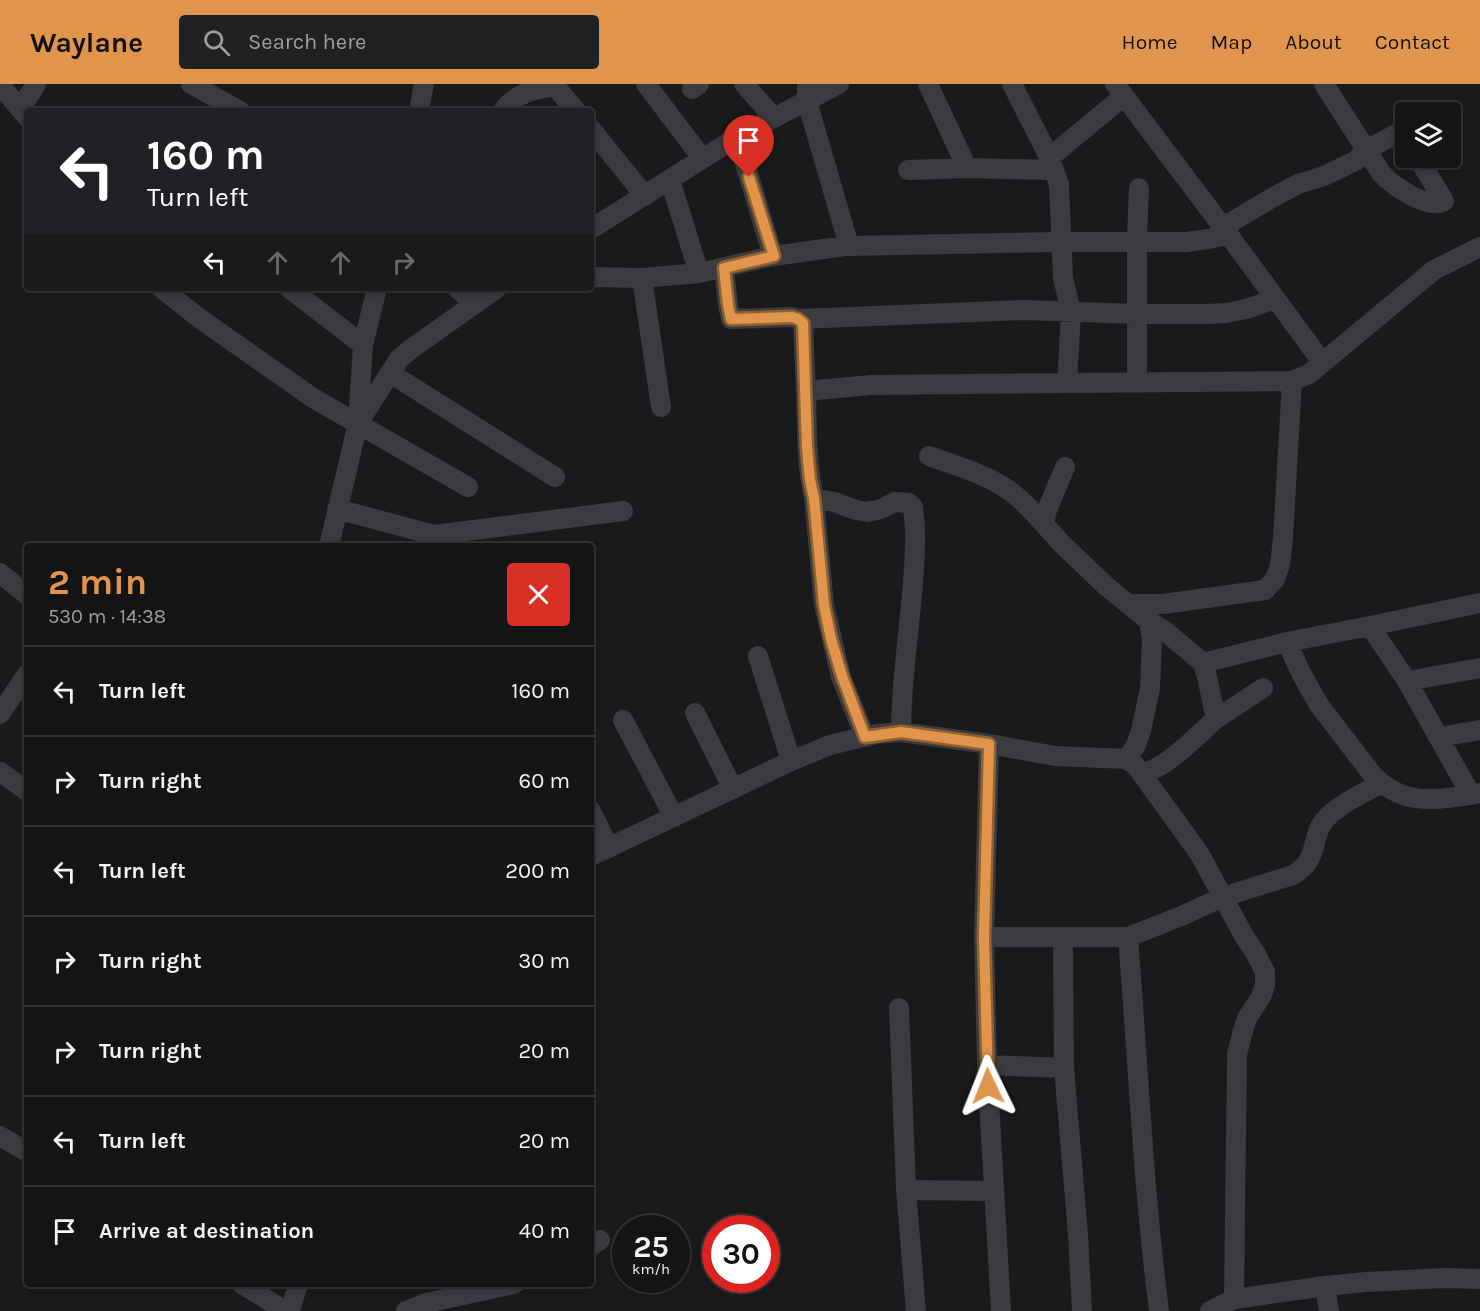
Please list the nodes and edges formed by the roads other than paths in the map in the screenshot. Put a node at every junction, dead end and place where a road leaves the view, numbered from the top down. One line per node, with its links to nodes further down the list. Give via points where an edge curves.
1 (36, 84): 14 (street)
2 (191, 84): 15 (street)
3 (424, 84): 16 (street)
4 (646, 84): 25 (street)
5 (744, 84): 20 (street)
6 (839, 84): 13 (street)
7 (928, 84): 27 (street)
8 (1012, 84): 26 (street)
9 (1324, 84): 24 (street)
10 (0, 85): 19 (street)
11 (555, 85): 17 (street, via 534,89); 18 (street)
12 (1119, 90): 26 (street); 34 (street)
13 (807, 92): 20 (street); 37 (street)
14 (25, 108)
15 (235, 108)
16 (420, 108)
17 (505, 108)
18 (574, 108)
19 (23, 113)
20 (774, 118): 23 (street)
21 (594, 133): 32 (street)
22 (1395, 135): 24 (street)
23 (737, 137): 25 (street); 39 (street)
24 (1366, 150): 28 (street, via 1388,180 1432,204 1444,201); 34 (street, via 1358,160 1270,198)
25 (702, 158): 30 (street)
26 (1052, 164): 27 (street); 35 (street, via 1059,185)
27 (967, 168): 29 (street)
28 (1424, 168)
29 (908, 171)
30 (670, 180): 32 (street); 41 (street)
31 (1139, 188): 36 (street)
32 (645, 196): 33 (street)
33 (594, 227)
34 (1226, 230): 36 (street, via 1209,239); 49 (street)
35 (1061, 242): 36 (street); 37 (street); 51 (street, via 1063,278)
36 (1137, 242): 52 (street)
37 (849, 246): 39 (street)
38 (1480, 247): 55 (street, via 1434,270)
39 (774, 256): 40 (street)
40 (724, 268): 41 (street); 53 (street, via 731,319)
41 (699, 273): 43 (street)
42 (594, 277): 43 (street)
43 (642, 278): 61 (street)
44 (165, 291): 62 (street, via 313,398)
45 (292, 291): 54 (street)
46 (376, 291): 54 (street)
47 (460, 291): 50 (street)
48 (494, 291): 50 (street)
49 (1276, 299): 52 (street, via 1226,313); 55 (street)
50 (474, 304): 56 (street, via 411,349)
51 (1071, 312): 52 (street); 53 (street, via 1023,310); 58 (street)
52 (1137, 314): 59 (street)
53 (798, 319): 60 (street, via 803,323)
54 (363, 345): 62 (street)
55 (1322, 362): 57 (street, via 1309,374)
56 (390, 373): 62 (street); 65 (street)
57 (1292, 381): 59 (street); 75 (street, via 1283,538 1275,579 1265,590 1163,604)
58 (1067, 383): 59 (street); 60 (street, via 872,385)
59 (1137, 383)
60 (806, 391): 67 (street, via 807,448)
61 (661, 407)
62 (358, 423): 66 (street); 68 (street)
63 (929, 456): 70 (street, via 1006,488)
64 (1065, 467): 70 (street)
65 (555, 477)
66 (468, 487)
67 (814, 498): 90 (street, via 867,512 895,502 909,502 913,507 916,543); 91 (street, via 826,616 842,676)
68 (338, 508): 69 (street, via 434,535); 71 (street)
69 (623, 512)
70 (1044, 524): 75 (street)
71 (330, 543)
72 (0, 574): 73 (street)
73 (24, 593)
74 (1480, 603): 77 (street)
75 (1128, 604): 76 (street)
76 (1149, 621): 80 (street); 94 (street, via 1150,688 1142,731)
77 (1370, 626): 78 (street); 83 (street)
78 (1287, 642): 80 (street); 98 (street, via 1319,705)
79 (758, 656): 95 (street)
80 (1203, 663): 87 (street)
81 (1480, 668): 83 (street)
82 (24, 678): 86 (street)
83 (1407, 681): 92 (street)
84 (1263, 688): 87 (street)
85 (695, 713): 100 (street)
86 (0, 714)
87 (1216, 719): 97 (street, via 1156,770)
88 (623, 720): 102 (street)
89 (1480, 730): 92 (street)
90 (901, 732): 91 (street); 93 (street)
91 (865, 737): 95 (street, via 830,745)
92 (1438, 737): 101 (street)
93 (989, 744): 94 (street, via 1055,756); 107 (street)
94 (1127, 759): 97 (street)
95 (790, 761): 100 (street)
96 (0, 772): 99 (street)
97 (1143, 774): 106 (street, via 1199,853)
98 (1381, 784): 101 (street, via 1419,800); 106 (street, via 1329,816 1301,870)
99 (24, 789)
100 (733, 789): 102 (street)
101 (1475, 794)
102 (674, 817): 104 (street)
103 (594, 818): 104 (street)
104 (609, 848): 105 (street)
105 (594, 855)
106 (1223, 897): 109 (street); 122 (street, via 1265,972 1261,997 1247,1018 1237,1055)
107 (984, 937): 108 (street); 111 (street)
108 (1063, 937): 109 (street); 112 (street)
109 (1128, 937): 129 (street)
110 (899, 1008): 115 (street)
111 (987, 1065): 112 (street); 116 (street)
112 (1064, 1068): 128 (street)
113 (0, 1136): 114 (street)
114 (24, 1150)
115 (906, 1190): 116 (street); 126 (street)
116 (993, 1191): 127 (street)
117 (1480, 1279): 118 (street)
118 (1325, 1286): 122 (street); 131 (street)
119 (248, 1287): 123 (street)
120 (297, 1287): 124 (street)
121 (500, 1287): 125 (street)
122 (1248, 1302): 130 (street)
123 (285, 1311)
124 (290, 1311)
125 (406, 1311)
126 (916, 1311)
127 (1001, 1311)
128 (1082, 1311)
129 (1159, 1311)
130 (1210, 1311)
131 (1329, 1311)

